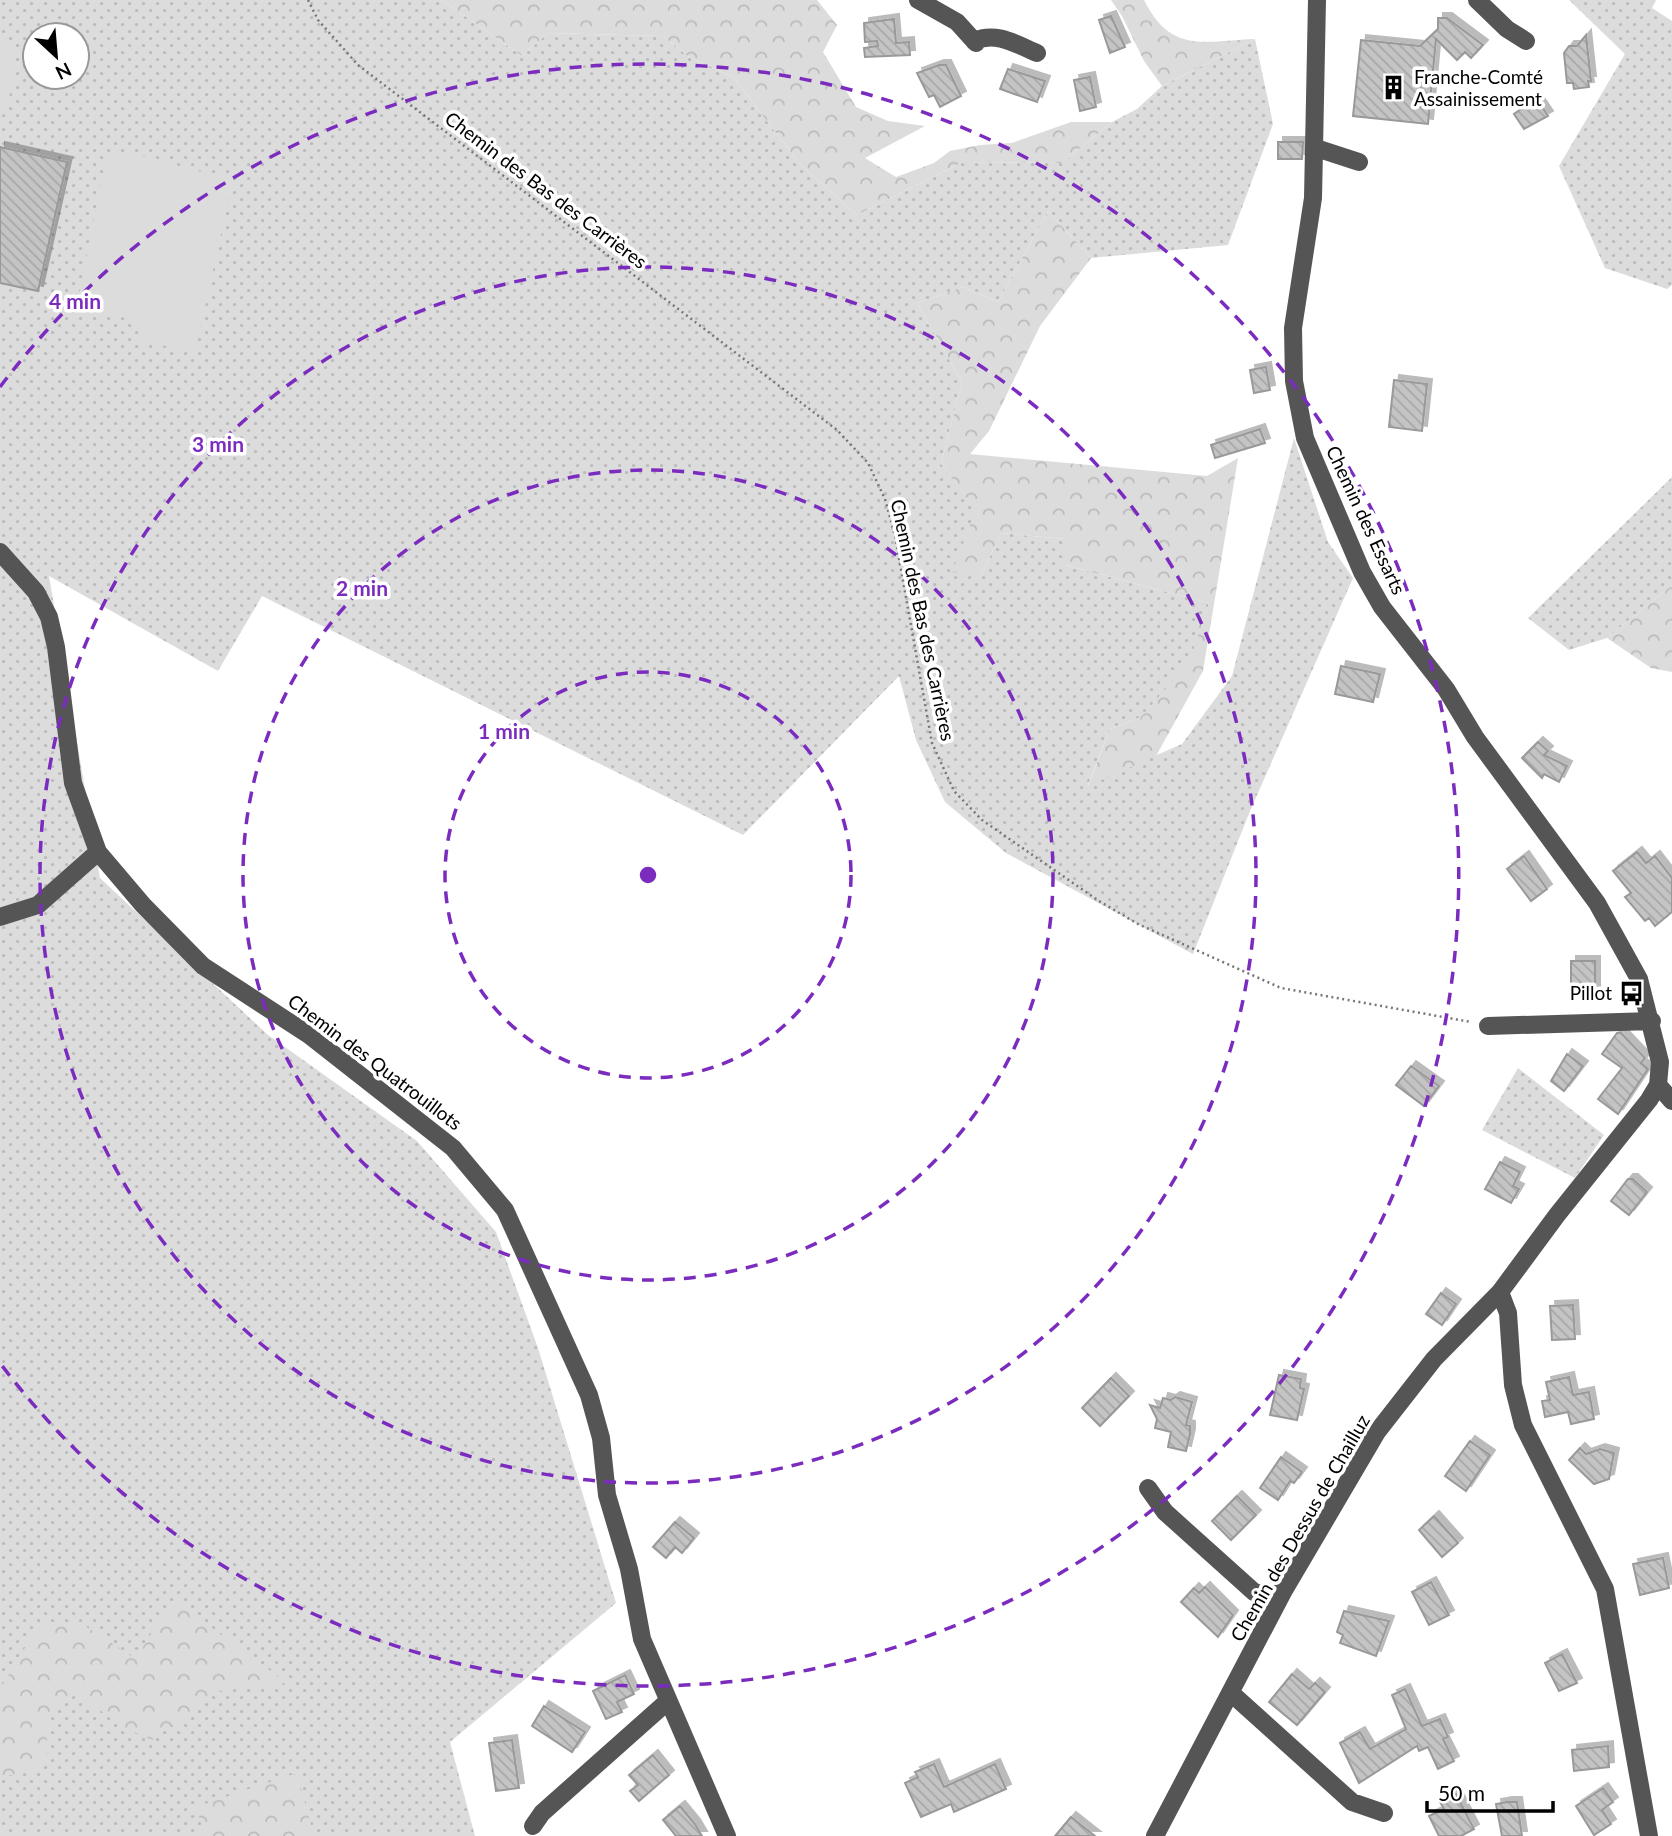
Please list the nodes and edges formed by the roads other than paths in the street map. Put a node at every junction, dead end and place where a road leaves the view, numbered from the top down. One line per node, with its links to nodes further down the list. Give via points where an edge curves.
1 (918, 0): 5 (street, via 957,22 975,42 996,36)
2 (1317, 0): 6 (street, Chemin des Essarts)
3 (1477, 0): 4 (street)
4 (1527, 41)
5 (1037, 53)
6 (1316, 148): 7 (street); 11 (street, Chemin des Essarts, via 1293,328 1294,381 1305,438 1382,607 1597,902 1639,979)
7 (1359, 162)
8 (0, 552): 9 (street, Chemin des Quatrouillots, via 23,574 49,617 73,783)
9 (98, 852): 10 (street, via 38,905); 20 (street, Chemin des Quatrouillots, via 142,905 203,965 309,1035 453,1148 505,1210 589,1395 642,1639)
10 (0, 917)
11 (1652, 1021): 12 (street); 13 (street, Chemin des Essarts)
12 (1488, 1026)
13 (1666, 1060): 14 (street)
14 (1658, 1085): 15 (street); 16 (street, Chemin des Dessus de Chailluz)
15 (1672, 1101)
16 (1500, 1292): 18 (street, Chemin des Dessus de Chailluz, via 1434,1359 1377,1432); 25 (street, via 1508,1313 1513,1385 1523,1425 1605,1589)
17 (1148, 1488): 18 (street, via 1165,1512 1254,1592 1269,1596)
18 (1283, 1592): 19 (street, Chemin des Dessus de Chailluz)
19 (1231, 1693): 21 (street, via 1352,1802); 24 (street, Chemin des Dessus de Chailluz)
20 (667, 1701): 22 (street); 23 (street, Chemin des Quatrouillots)
21 (1384, 1813)
22 (533, 1826)
23 (727, 1836)
24 (1155, 1836)
25 (1649, 1836)

